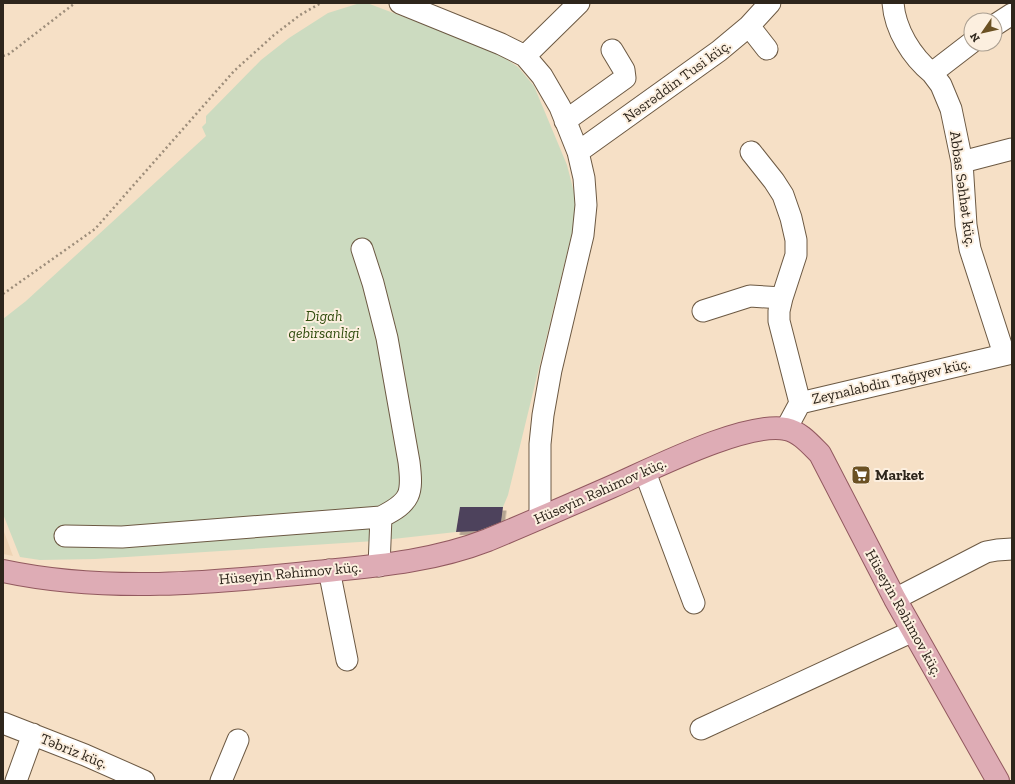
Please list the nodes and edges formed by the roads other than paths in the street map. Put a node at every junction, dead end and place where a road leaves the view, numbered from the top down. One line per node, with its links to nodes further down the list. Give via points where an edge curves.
1 (400, 3): 11 (street)
2 (579, 3): 11 (street)
3 (770, 3): 7 (street, Nəsrəddin Tusi küç.)
4 (893, 3): 12 (street, Abbas Səhhət küç., via 902,34 914,56)
5 (1012, 14): 6 (street)
6 (1003, 20)
7 (749, 26): 8 (street); 15 (street, Nəsrəddin Tusi küç., via 719,51)
8 (767, 49)
9 (963, 49): 12 (street)
10 (612, 50): 13 (street, via 624,70 625,78)
11 (525, 56): 13 (street, via 542,76)
12 (932, 74): 17 (street, Abbas Səhhət küç., via 941,85 951,109)
13 (566, 121): 15 (street)
14 (1012, 149): 17 (street)
15 (578, 152): 26 (street, via 586,204 583,235 543,415 540,444)
16 (751, 152): 19 (street, via 783,195 796,240 796,255)
17 (962, 162): 21 (street, Abbas Səhhət küç., via 970,249)
18 (362, 249): 25 (street, via 387,338 412,481 410,492 402,504)
19 (782, 298): 20 (street, via 750,296); 22 (street, via 779,321)
20 (703, 311)
21 (1008, 353): 22 (street, Zeynalabdin Tağıyev küç.)
22 (800, 403): 23 (street, Zeynalabdin Tağıyev küç.)
23 (786, 429): 24 (main road, Hüseyin Rəhimov küç., via 753,431 725,438); 32 (main road, Hüseyin Rəhimov küç., via 803,437 820,454)
24 (644, 472): 26 (main road, Hüseyin Rəhimov küç.); 33 (street)
25 (381, 517): 27 (street, via 122,537); 29 (street)
26 (540, 518): 29 (main road, Hüseyin Rəhimov küç., via 464,550)
27 (65, 536)
28 (1012, 549): 32 (street, via 986,552)
29 (379, 566): 30 (main road, Hüseyin Rəhimov küç.)
30 (330, 570): 31 (main road, Hüseyin Rəhimov küç., via 279,576 123,585 53,580); 35 (street)
31 (3, 571)
32 (895, 599): 34 (main road, Hüseyin Rəhimov küç.)
33 (694, 603)
34 (913, 631): 37 (street); 43 (main road, Hüseyin Rəhimov küç.)
35 (347, 660)
36 (3, 723): 38 (street, Təbriz küç.)
37 (701, 729)
38 (34, 734): 40 (street); 41 (street, Təbriz küç.)
39 (238, 740): 42 (street)
40 (16, 781)
41 (144, 781)
42 (221, 781)
43 (998, 781)

